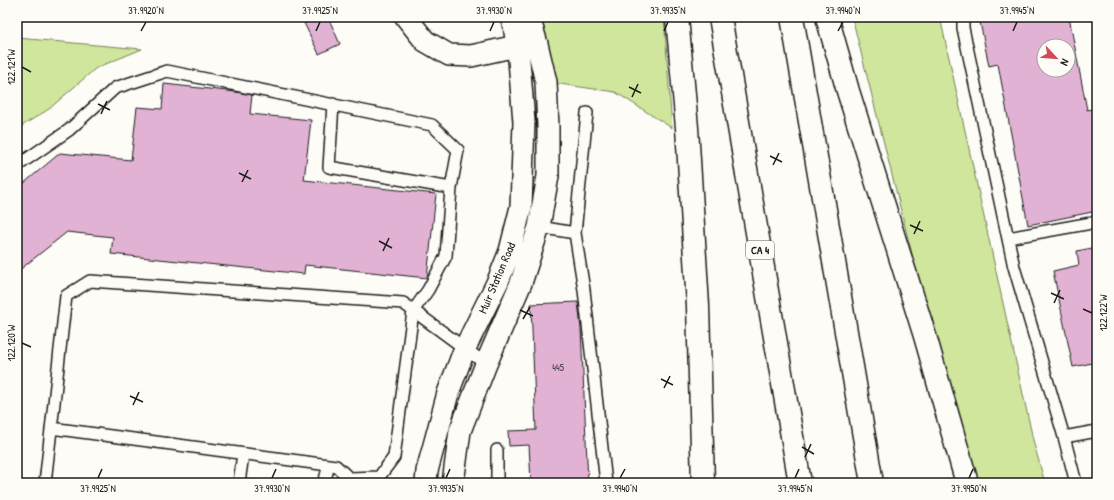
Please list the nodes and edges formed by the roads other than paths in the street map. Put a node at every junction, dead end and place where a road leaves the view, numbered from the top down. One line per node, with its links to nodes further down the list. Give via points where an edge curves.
1 (406, 17): 9 (street, via 425,41 449,55 471,56)
2 (511, 17): 9 (street, Muir Station Road)
3 (529, 17): 9 (street, Muir Station Road)
4 (677, 17): 34 (highway, via 688,128)
5 (720, 17): 35 (highway, CA 4)
6 (792, 17): 36 (highway)
7 (827, 17): 37 (highway, via 925,336)
8 (963, 17): 17 (lane)
9 (526, 44): 15 (street, Muir Station Road, via 546,82 548,176); 19 (street, Muir Station Road, via 521,207 510,251)
10 (334, 104): 12 (lane, via 167,71 115,88 69,130); 13 (lane, via 432,125 458,150); 13 (lane, via 329,166)
11 (587, 113): 16 (lane)
12 (17, 166)
13 (451, 188): 18 (lane, via 446,256 428,290)
14 (1097, 222): 17 (lane)
15 (538, 227): 16 (lane); 20 (street, Muir Station Road, via 521,283)
16 (574, 233): 33 (lane, via 584,290)
17 (1008, 238): 23 (lane, via 1014,267)
18 (413, 311): 19 (lane); 21 (lane, via 402,303 90,281 66,296); 26 (lane, via 394,457 379,477 349,478 336,466)
19 (465, 348): 20 (lane); 30 (street, Muir Station Road, via 448,393)
20 (486, 364): 31 (street, Muir Station Road, via 460,431)
21 (51, 428): 25 (lane); 27 (lane)
22 (1097, 431): 23 (lane)
23 (1064, 436): 38 (lane)
24 (497, 450): 32 (lane)
25 (243, 454): 26 (lane); 28 (lane)
26 (329, 465): 29 (lane)
27 (45, 483)
28 (239, 483)
29 (324, 483)
30 (426, 483)
31 (453, 483)
32 (497, 483)
33 (606, 483)
34 (703, 483)
35 (800, 483)
36 (872, 483)
37 (967, 483)
38 (1076, 483)

